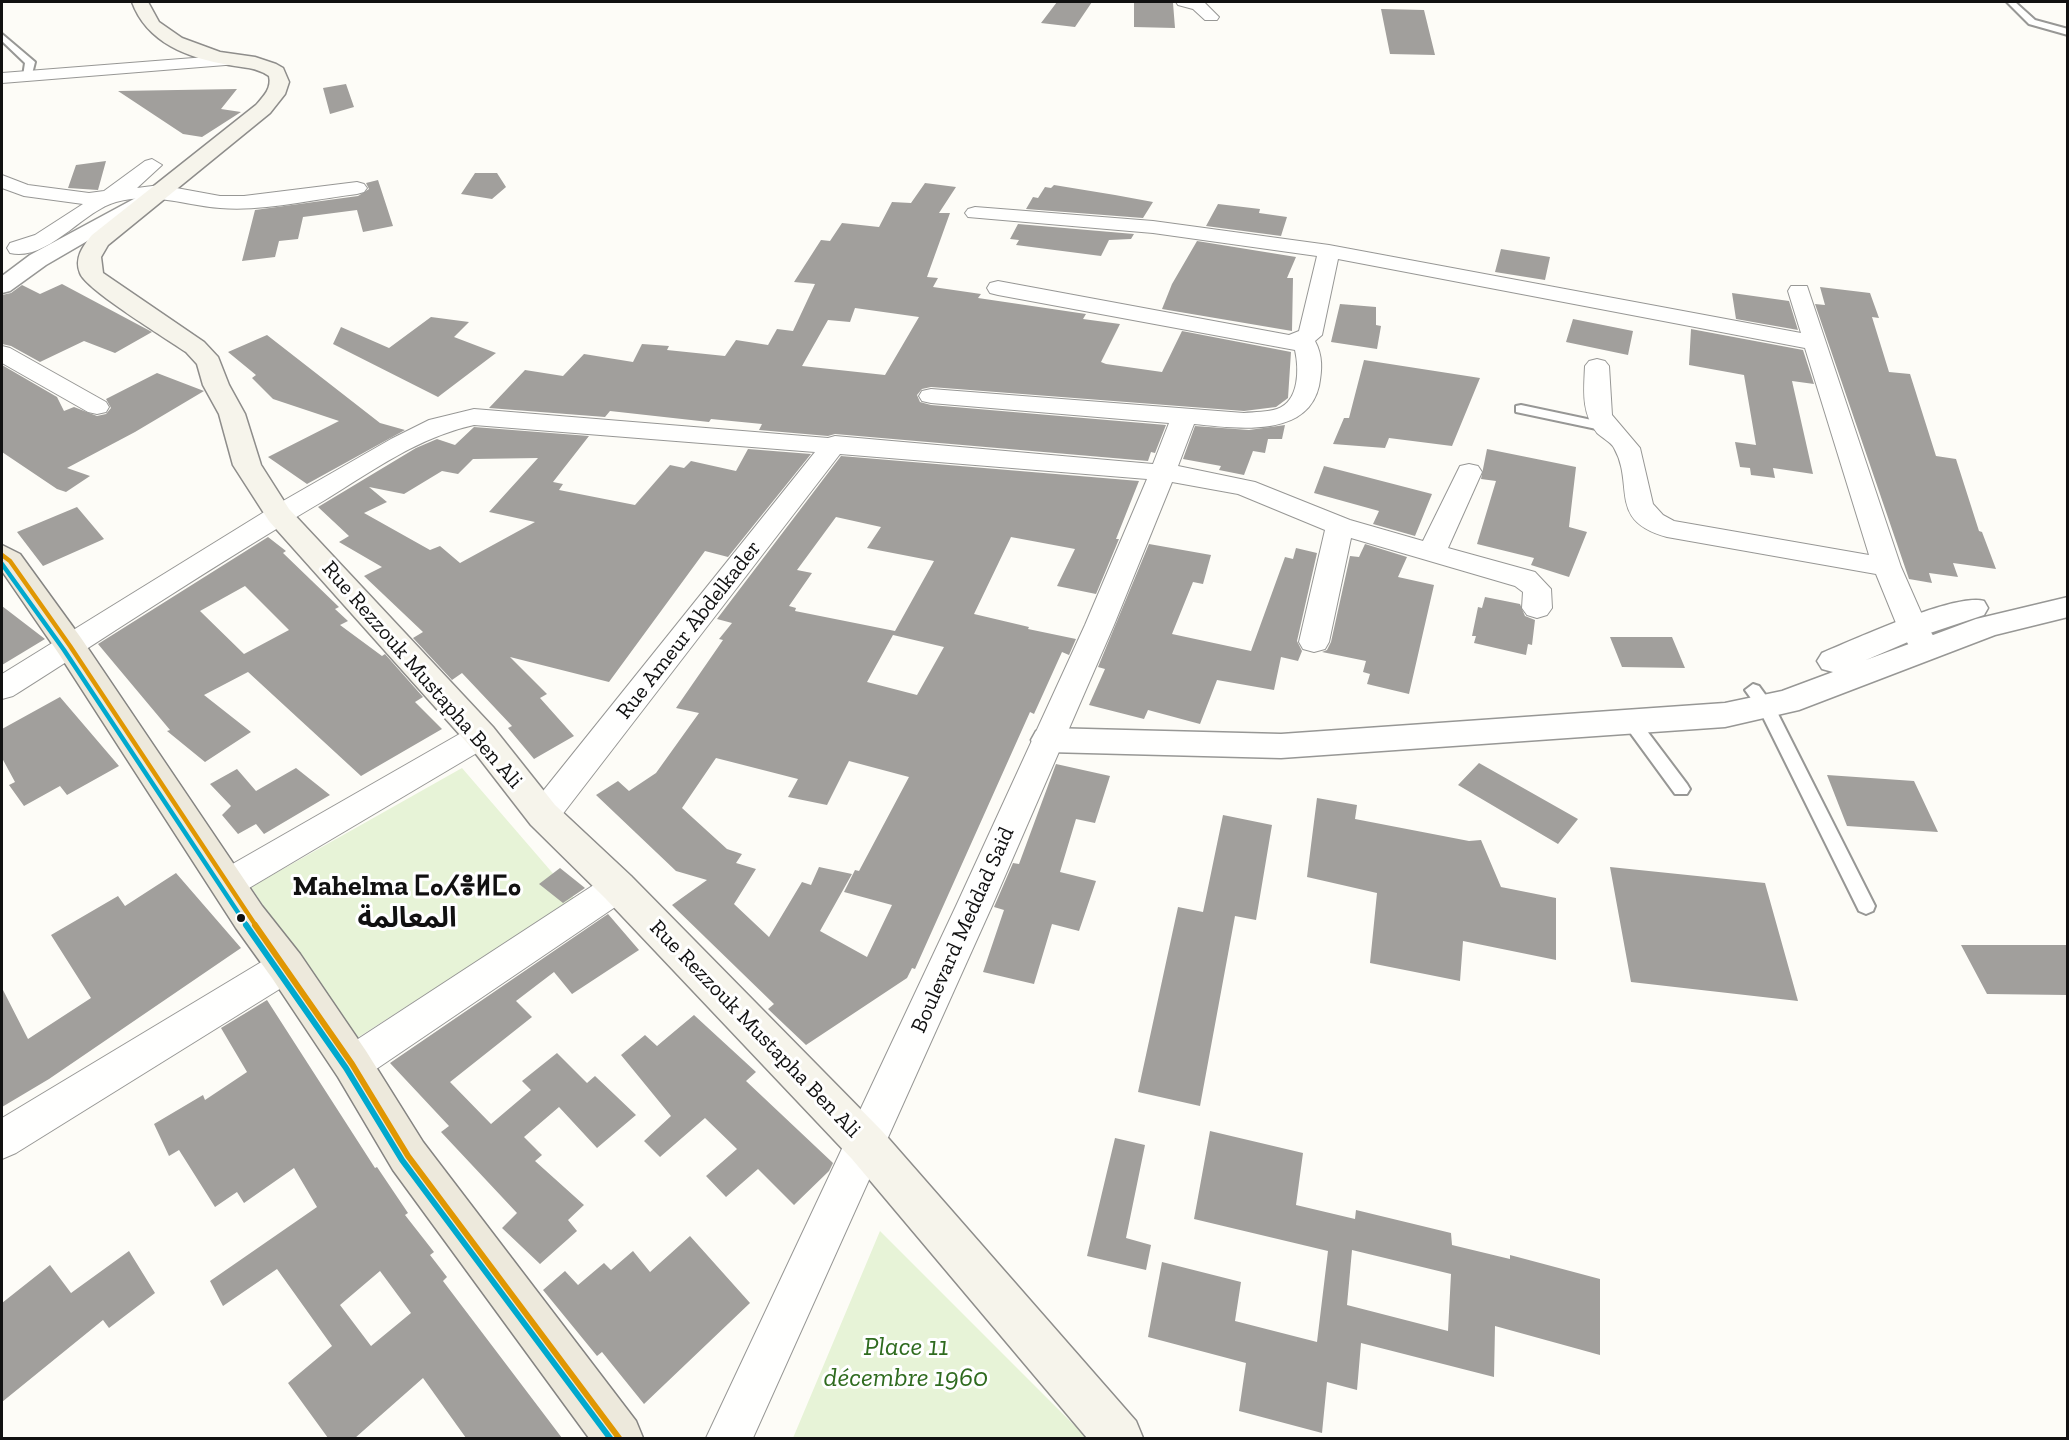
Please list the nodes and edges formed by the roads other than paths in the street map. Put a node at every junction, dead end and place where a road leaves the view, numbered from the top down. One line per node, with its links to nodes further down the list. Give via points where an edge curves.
1 (140, 2): 7 (main road, via 142,11 171,40)
2 (1184, 2): 4 (street, via 1199,6)
3 (2011, 2): 5 (lane, via 2031,22)
4 (1211, 17)
5 (2067, 32)
6 (2, 37): 8 (lane, via 30,62)
7 (232, 60): 8 (street); 13 (main road, via 261,64 275,71 280,80 275,97)
8 (28, 76): 9 (street)
9 (2, 78)
10 (152, 165): 14 (street)
11 (2, 181): 14 (street, via 24,190)
12 (357, 188): 13 (street, via 244,202 220,202)
13 (160, 191): 14 (street); 18 (street, via 38,260); 33 (main road, Rue Rezzouk Mustapha Ben Ali, via 100,240 92,250 88,269 101,284 195,347 209,362 232,414 247,465)
14 (107, 198): 16 (street, via 42,239)
15 (975, 213): 17 (street, via 1154,227)
16 (18, 248)
17 (1329, 251): 21 (street, via 1310,335); 22 (street)
18 (2, 286)
19 (998, 288): 21 (street)
20 (1798, 291): 22 (street)
21 (1291, 342): 28 (street, via 1305,344 1311,359 1303,401 1296,408 1286,415 1259,420)
22 (1815, 344): 37 (street)
23 (2, 353): 26 (street)
24 (1597, 366): 29 (street, via 1597,408)
25 (932, 396): 28 (street)
26 (97, 406)
27 (1521, 409): 29 (lane)
28 (1184, 417): 32 (street, Boulevard Meddad Said)
29 (1606, 427): 37 (street, via 1626,446 1639,506 1657,524)
30 (835, 444): 32 (street); 33 (street, via 474,417 438,425 400,444); 51 (street, Rue Ameur Abdelkader)
31 (1469, 472): 35 (street)
32 (1163, 474): 34 (street, via 1190,475 1246,488); 48 (street, Boulevard Meddad Said)
33 (279, 515): 43 (street); 47 (main road, Rue Rezzouk Mustapha Ben Ali)
34 (1340, 526): 35 (street); 42 (street)
35 (1432, 552): 40 (street, via 1526,579 1537,589)
36 (2, 555): 43 (main road)
37 (1887, 567): 41 (street)
38 (2067, 590): 41 (street, via 2040,592 1971,609)
39 (2067, 607): 41 (street)
40 (1537, 608)
41 (1920, 638): 45 (street, via 1804,696)
42 (1314, 642)
43 (70, 646): 44 (street); 52 (main road)
44 (2, 688)
45 (1760, 699): 46 (street, via 1725,715); 49 (street, via 1716,697 1292,729); 54 (lane)
46 (1632, 723): 49 (street, via 1281,746); 50 (lane)
47 (482, 736): 51 (main road, Rue Rezzouk Mustapha Ben Ali); 52 (street)
48 (1048, 740): 49 (street); 58 (street, Boulevard Meddad Said)
49 (1244, 743)
50 (1681, 789)
51 (543, 815): 53 (main road, Rue Rezzouk Mustapha Ben Ali)
52 (226, 884): 55 (main road)
53 (618, 887): 56 (street); 58 (main road, Rue Rezzouk Mustapha Ben Ali)
54 (1866, 906)
55 (286, 966): 56 (main road); 57 (street)
56 (352, 1064): 59 (main road, via 408,1156)
57 (2, 1140)
58 (867, 1145): 60 (street, Boulevard Meddad Said); 61 (main road, Rue Rezzouk Mustapha Ben Ali)
59 (619, 1438)
60 (729, 1438)
61 (1119, 1438)

